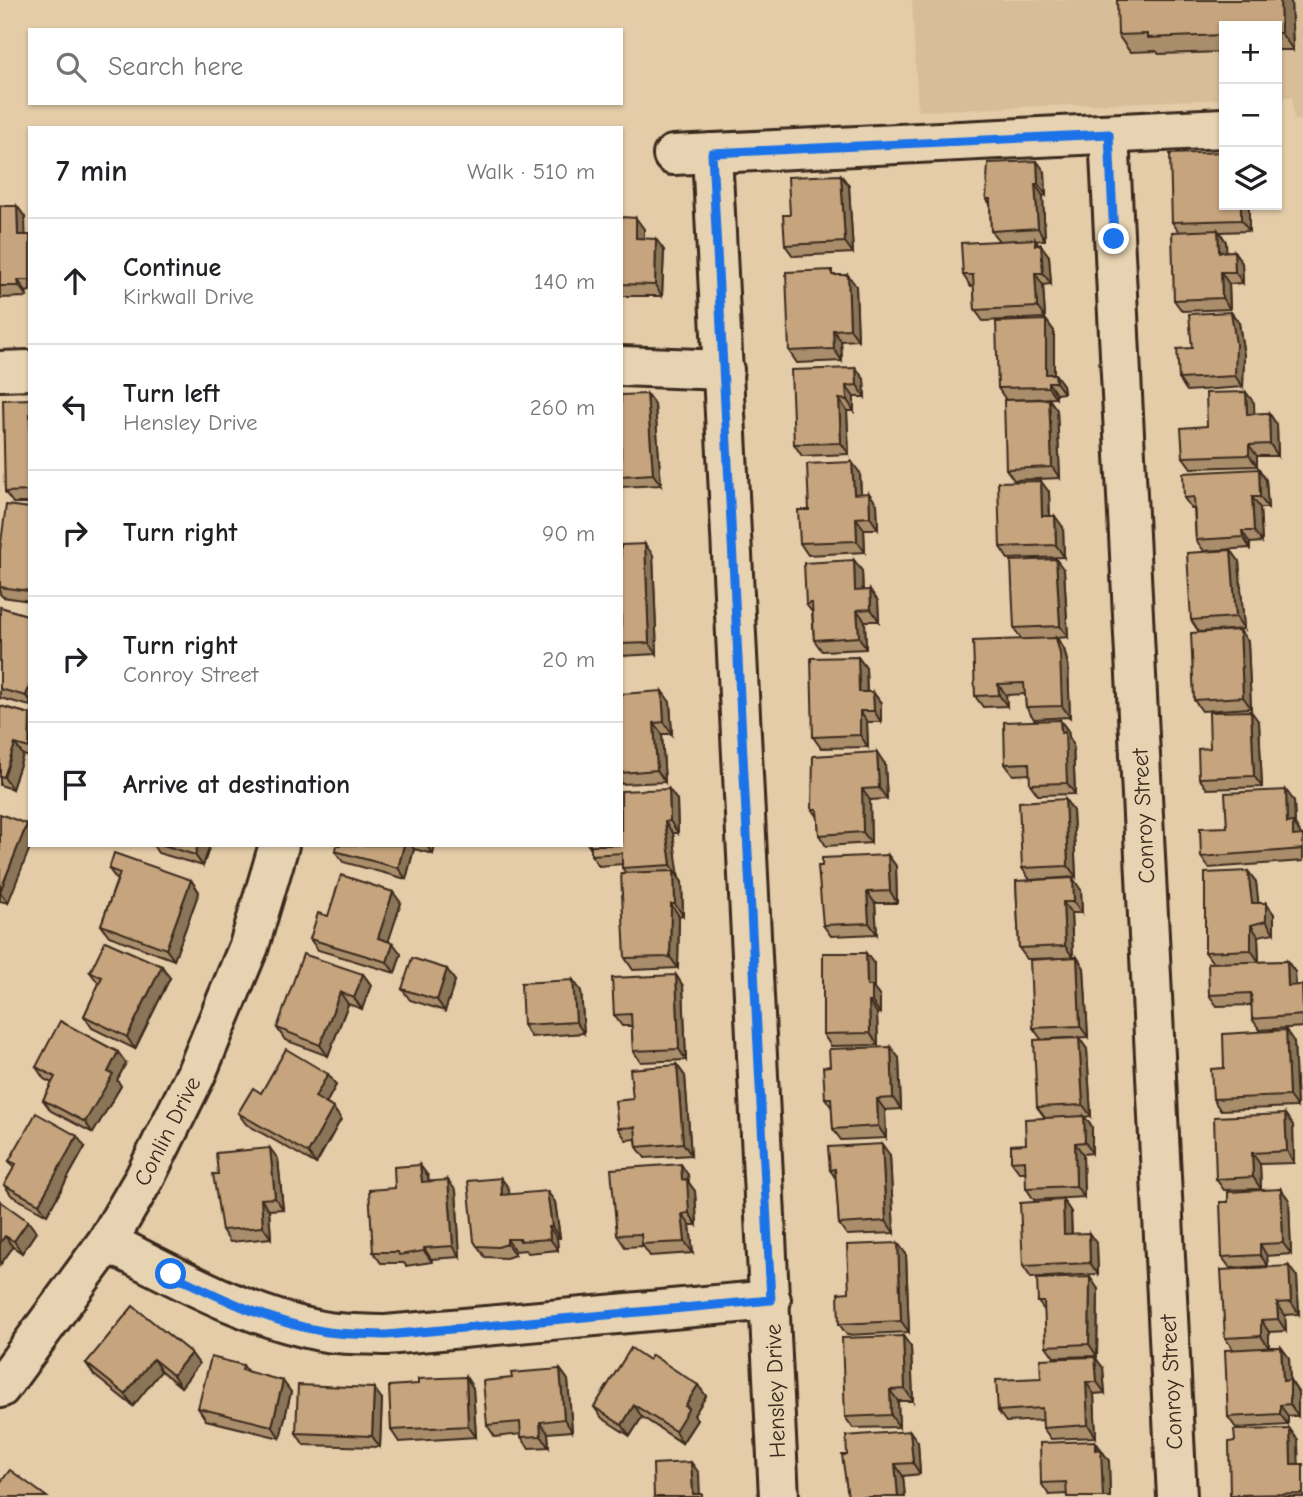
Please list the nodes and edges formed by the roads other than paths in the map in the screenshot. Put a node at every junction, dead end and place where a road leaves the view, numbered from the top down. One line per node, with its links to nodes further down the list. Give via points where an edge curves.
1 (1219, 128): 2 (street)
2 (1109, 134): 3 (street); 14 (street, Conroy Street)
3 (712, 153): 4 (street); 7 (street, Hensley Drive)
4 (673, 155)
5 (623, 366): 7 (street)
6 (28, 370): 8 (street)
7 (724, 370): 11 (street, Hensley Drive)
8 (0, 371)
9 (278, 847): 10 (street, Conlin Drive, via 249,946 197,1074)
10 (107, 1242): 11 (street, via 214,1295 324,1332 386,1335); 12 (street, Conlin Drive)
11 (771, 1300): 13 (street, Hensley Drive)
12 (0, 1388)
13 (779, 1497)
14 (1177, 1497)

